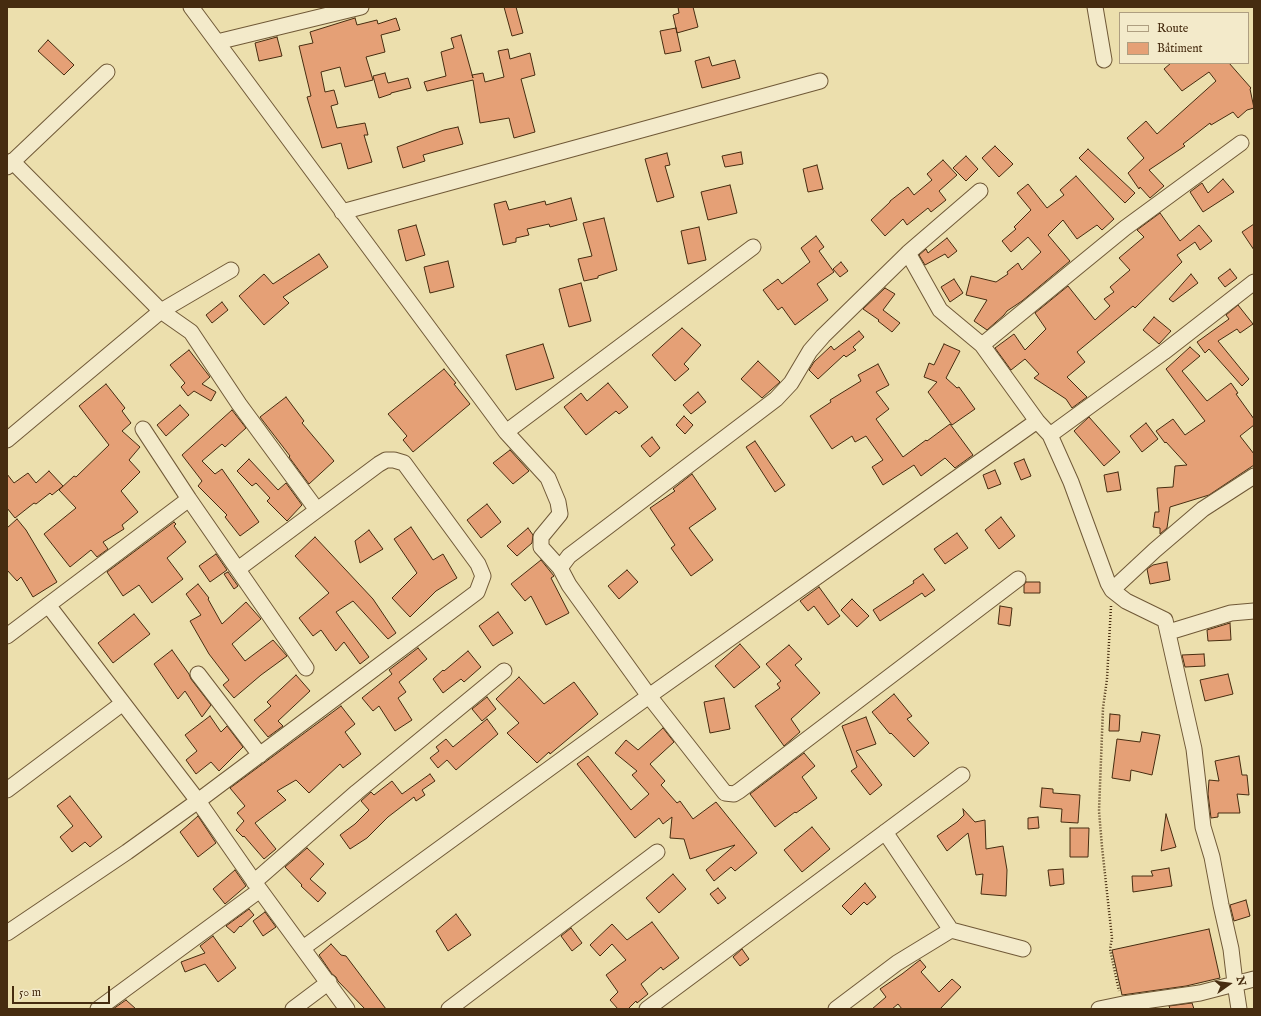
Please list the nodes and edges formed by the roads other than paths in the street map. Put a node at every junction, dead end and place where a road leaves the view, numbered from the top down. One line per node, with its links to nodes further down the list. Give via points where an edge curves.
1 (192, 7): 4 (street)
2 (361, 7): 4 (street)
3 (1095, 7): 5 (street)
4 (217, 42): 11 (street)
5 (1104, 60)
6 (108, 72): 9 (street)
7 (820, 81): 11 (street)
8 (1241, 144): 17 (street, via 1125,228)
9 (10, 164): 16 (street)
10 (980, 191): 13 (street)
11 (342, 212): 20 (street)
12 (753, 246): 20 (street)
13 (908, 253): 17 (street, via 940,310); 26 (street, via 823,336 810,351 791,383 776,399 569,556)
14 (231, 270): 16 (street)
15 (1254, 282): 21 (street)
16 (161, 311): 22 (street); 25 (street, via 191,332 239,404)
17 (982, 345): 18 (street)
18 (1037, 421): 21 (street); 37 (street)
19 (143, 429): 24 (street)
20 (506, 432): 26 (street, via 548,478 558,502 560,514 541,537 541,547)
21 (1050, 435): 29 (street, via 1071,482)
22 (7, 440)
23 (1254, 476): 29 (street, via 1204,509)
24 (189, 498): 27 (street); 30 (street)
25 (317, 510): 27 (street); 39 (street, via 386,460 404,463 478,564 483,576 477,592)
26 (560, 568): 37 (street, via 569,585)
27 (238, 570): 34 (street)
28 (1018, 579): 37 (street, via 734,794 725,793)
29 (1112, 590): 32 (street, via 1126,601 1165,620)
30 (48, 605): 33 (street); 38 (street)
31 (1254, 611): 32 (street, via 1231,613)
32 (1169, 632): 52 (street, via 1194,749 1203,827 1212,857 1231,949)
33 (7, 636)
34 (306, 668)
35 (504, 671): 45 (street, via 357,792)
36 (198, 674): 39 (street)
37 (649, 696): 48 (street)
38 (123, 703): 41 (street); 42 (street)
39 (260, 755): 42 (street)
40 (962, 775): 43 (street)
41 (7, 790)
42 (198, 801): 45 (street); 47 (street, via 128,852)
43 (885, 832): 46 (street); 57 (street)
44 (657, 852): 56 (street)
45 (257, 886): 48 (street); 53 (street)
46 (951, 930): 49 (street); 58 (street, via 896,963)
47 (7, 932)
48 (303, 948): 51 (street)
49 (1023, 949)
50 (1254, 979): 52 (street)
51 (329, 982): 54 (street); 55 (street)
52 (1235, 983): 59 (street, via 1200,993); 60 (street)
53 (98, 1009)
54 (293, 1009)
55 (347, 1009)
56 (449, 1009)
57 (647, 1009)
58 (836, 1009)
59 (1099, 1009)
60 (1240, 1009)

